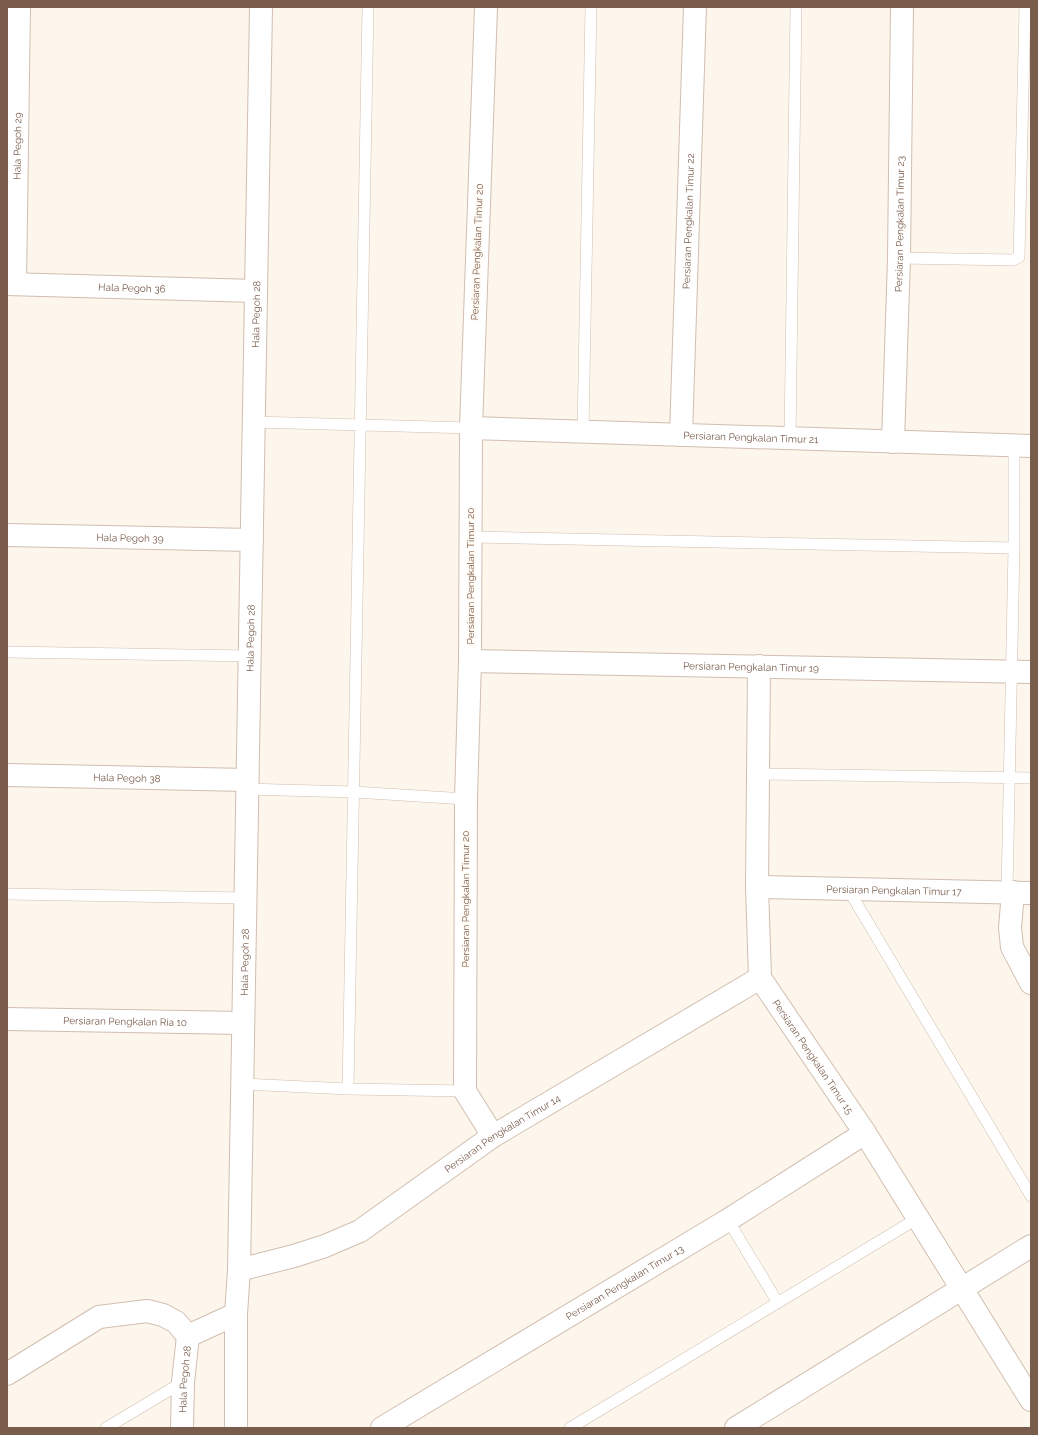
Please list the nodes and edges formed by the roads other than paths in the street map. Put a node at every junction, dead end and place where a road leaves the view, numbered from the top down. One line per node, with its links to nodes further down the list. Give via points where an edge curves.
1 (19, 7): 11 (street, Hala Pegoh 29)
2 (261, 7): 12 (street, Hala Pegoh 28)
3 (368, 7): 14 (lane)
4 (486, 7): 15 (street, Persiaran Pengkalan Timur 20)
5 (591, 7): 16 (lane)
6 (695, 7): 17 (street, Persiaran Pengkalan Timur 22)
7 (796, 7): 18 (lane)
8 (902, 7): 10 (street, Persiaran Pengkalan Timur 23)
9 (1025, 7): 10 (lane, via 1019,257 1013,260)
10 (899, 258): 19 (street, Persiaran Pengkalan Timur 23)
11 (11, 284): 12 (street, Hala Pegoh 36)
12 (256, 291): 13 (street, Hala Pegoh 28)
13 (254, 422): 14 (lane); 23 (street, Hala Pegoh 28)
14 (360, 426): 15 (lane); 35 (lane)
15 (471, 428): 16 (street, Persiaran Pengkalan Timur 21); 22 (street, Persiaran Pengkalan Timur 20)
16 (583, 432): 17 (street, Persiaran Pengkalan Timur 21)
17 (682, 435): 18 (street, Persiaran Pengkalan Timur 21)
18 (790, 438): 19 (street, Persiaran Pengkalan Timur 21)
19 (894, 442): 20 (street, Persiaran Pengkalan Timur 21)
20 (1022, 446): 24 (lane)
21 (7, 535): 23 (street, Hala Pegoh 39)
22 (470, 537): 24 (lane); 27 (street, Persiaran Pengkalan Timur 20)
23 (252, 540): 26 (street, Hala Pegoh 28)
24 (1014, 548): 29 (lane)
25 (7, 652): 26 (lane)
26 (250, 656): 34 (street, Hala Pegoh 28)
27 (470, 662): 28 (street, Persiaran Pengkalan Timur 19); 36 (street, Persiaran Pengkalan Timur 20)
28 (759, 666): 29 (street, Persiaran Pengkalan Timur 19); 30 (street)
29 (1021, 672): 32 (lane)
30 (757, 774): 32 (lane); 37 (street)
31 (7, 775): 34 (street, Hala Pegoh 38)
32 (1010, 777): 33 (lane); 39 (lane)
33 (1031, 778)
34 (247, 784): 35 (lane); 41 (street, Hala Pegoh 28)
35 (354, 792): 36 (lane); 47 (lane)
36 (466, 799): 48 (street, Persiaran Pengkalan Timur 20)
37 (757, 887): 38 (street, Persiaran Pengkalan Timur 17); 42 (street)
38 (848, 889): 39 (street, Persiaran Pengkalan Timur 17); 51 (lane)
39 (1017, 892): 43 (street, via 1010,928 1012,948)
40 (7, 894): 41 (lane)
41 (245, 898): 45 (street, Hala Pegoh 28)
42 (760, 978): 49 (street, Persiaran Pengkalan Timur 15); 50 (street, Persiaran Pengkalan Timur 14)
43 (1031, 983)
44 (7, 1019): 45 (street, Persiaran Pengkalan Ria 10)
45 (243, 1023): 46 (street, Hala Pegoh 28)
46 (242, 1084): 47 (lane); 55 (street, Hala Pegoh 28)
47 (348, 1089): 48 (lane)
48 (465, 1091): 50 (street)
49 (865, 1133): 52 (street, Persiaran Pengkalan Timur 15); 53 (street, Persiaran Pengkalan Timur 13)
50 (493, 1136): 55 (street, Persiaran Pengkalan Timur 14, via 360,1231 294,1256)
51 (1031, 1196)
52 (918, 1218): 56 (street, Persiaran Pengkalan Timur 15); 57 (lane)
53 (728, 1220): 57 (lane); 66 (street, Persiaran Pengkalan Timur 13)
54 (1031, 1246): 56 (street)
55 (239, 1270): 58 (street, Hala Pegoh 28)
56 (962, 1288): 62 (street, Persiaran Pengkalan Timur 15); 68 (street)
57 (778, 1303): 67 (lane)
58 (236, 1314): 59 (street, Hala Pegoh 28); 65 (street, Hala Pegoh 28)
59 (188, 1336): 60 (street, via 176,1322 147,1311 99,1317); 61 (street, Hala Pegoh 28)
60 (7, 1374)
61 (183, 1382): 63 (lane); 64 (street, Hala Pegoh 28)
62 (1031, 1400)
63 (106, 1428)
64 (182, 1428)
65 (236, 1428)
66 (382, 1428)
67 (570, 1428)
68 (736, 1428)

